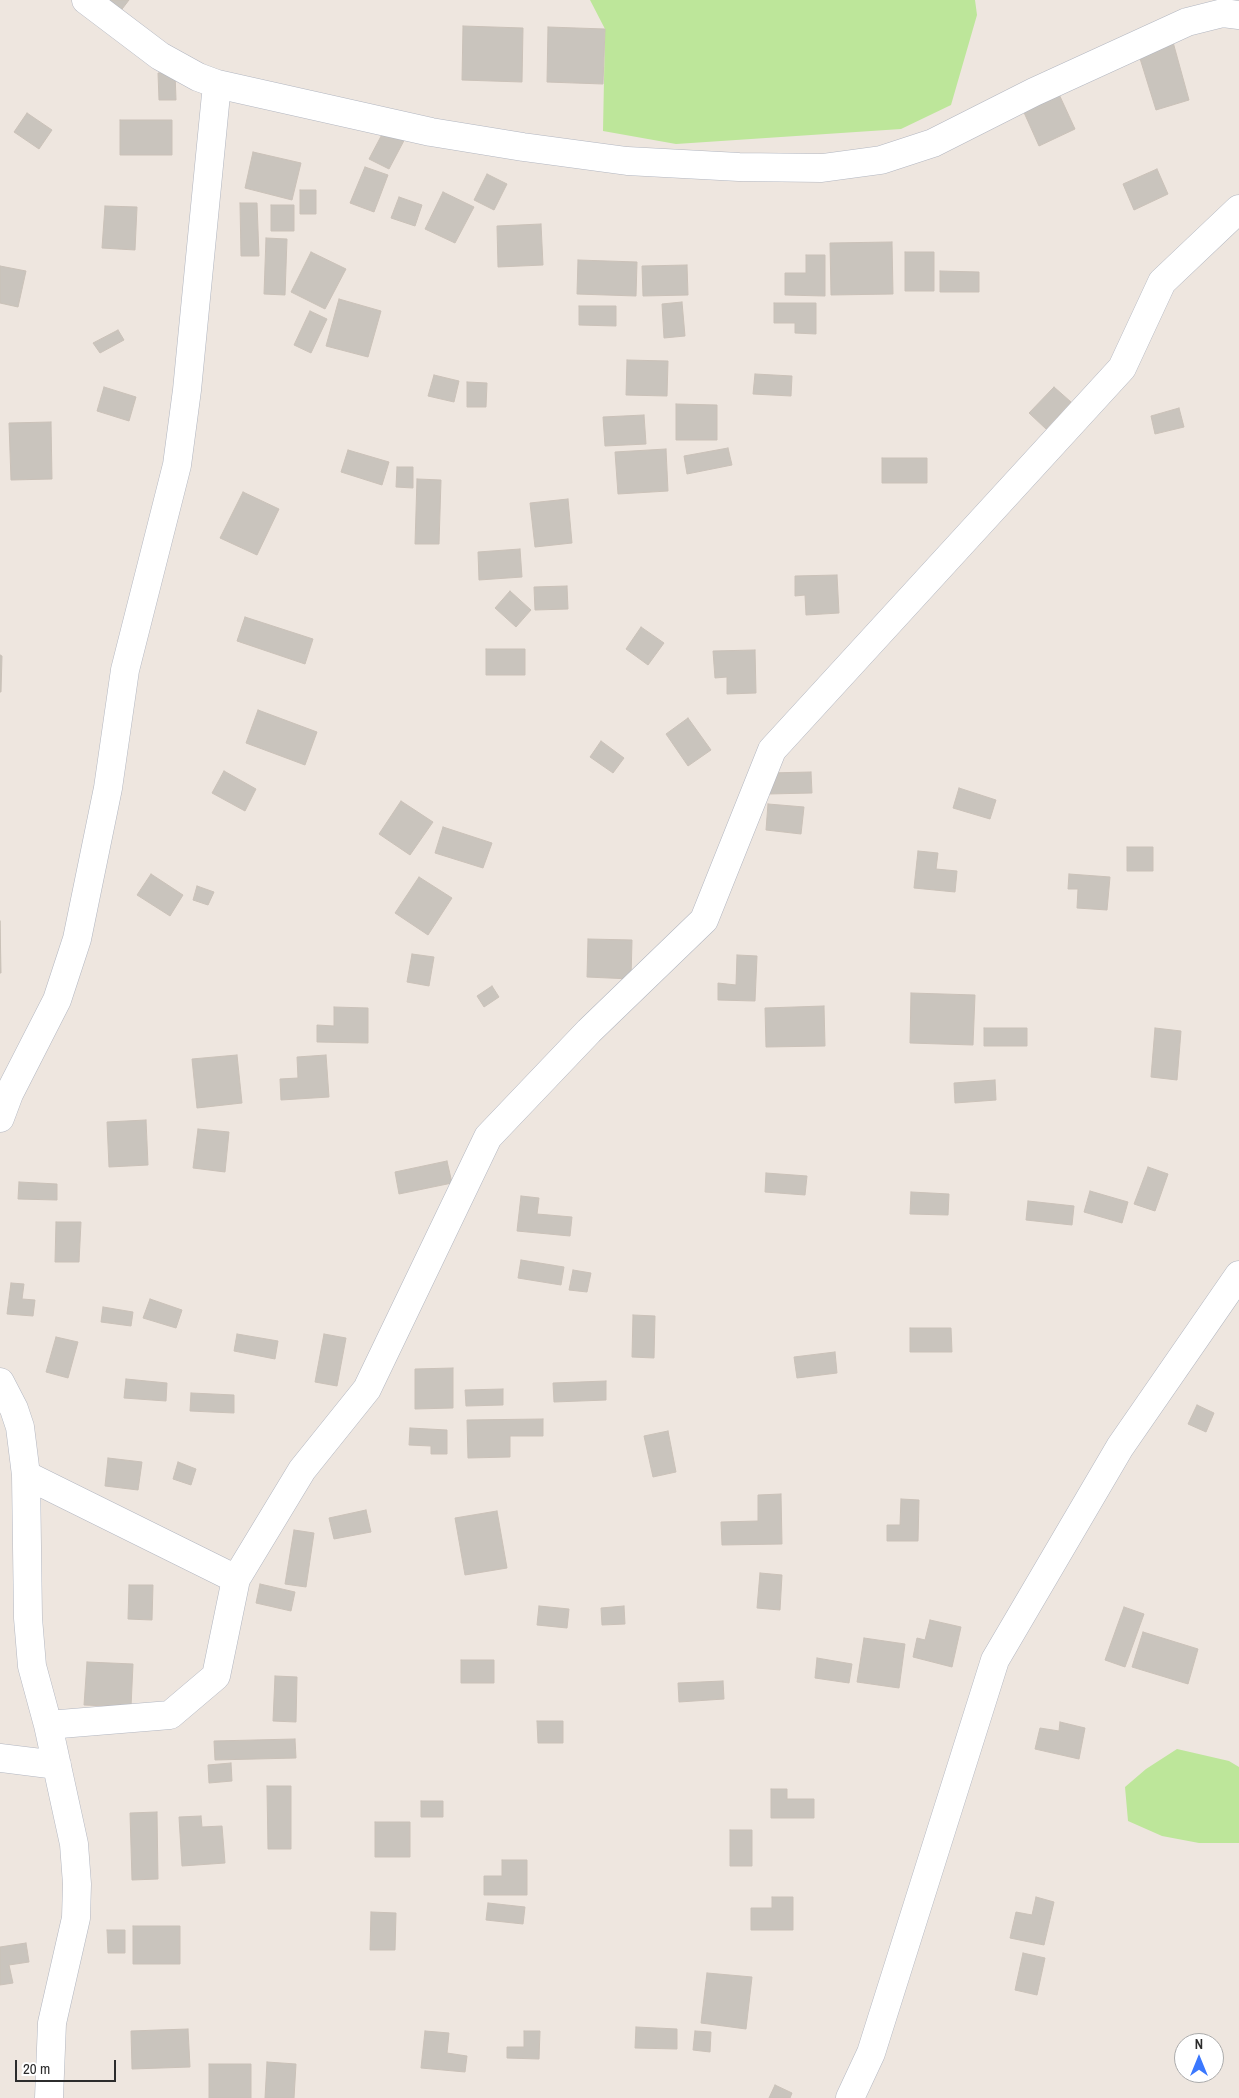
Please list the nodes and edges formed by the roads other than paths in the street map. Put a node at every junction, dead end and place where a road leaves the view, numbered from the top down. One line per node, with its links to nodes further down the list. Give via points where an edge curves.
1 (86, 0): 3 (street, via 160,56)
2 (1239, 15): 3 (street, via 1223,12 1187,22 1034,92 933,143 881,160 822,168 627,161 533,149 431,132)
3 (217, 84): 5 (street, via 177,465 124,670 108,788 77,939 57,1000)
4 (1239, 209): 9 (street, via 1162,282 1122,368 772,750 704,920 589,1031 488,1137 367,1389 302,1470)
5 (0, 1118)
6 (1239, 1275): 14 (street, via 1120,1447 995,1660 871,2053)
7 (0, 1382): 8 (street, via 20,1426)
8 (26, 1475): 9 (street); 10 (street, via 32,1666)
9 (236, 1579): 10 (street, via 216,1676 170,1715)
10 (48, 1725): 12 (street)
11 (0, 1758): 12 (street)
12 (57, 1765): 13 (street, via 74,1844 77,1884 76,1918 52,2023)
13 (49, 2098)
14 (850, 2098)

